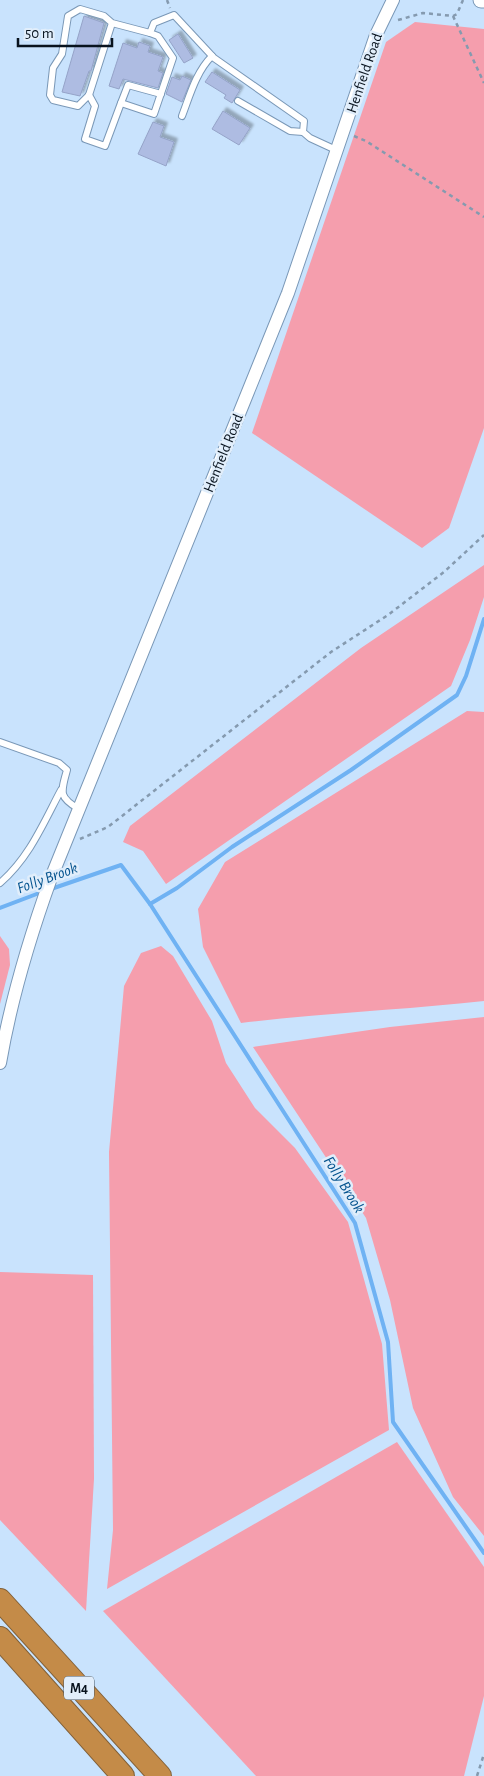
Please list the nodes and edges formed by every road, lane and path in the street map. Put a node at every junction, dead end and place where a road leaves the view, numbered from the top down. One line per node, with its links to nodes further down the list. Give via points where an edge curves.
1 (393, 0): 6 (street, Henfield Road)
2 (463, 0): 3 (path)
3 (453, 16): 6 (path, via 422,13 398,20); 8 (path)
4 (112, 22): 5 (lane); 10 (lane); 10 (lane, via 104,16 80,10 68,16 62,54 53,68 50,95 53,100 78,106)
5 (150, 33): 7 (lane, via 154,23 174,15); 9 (lane, via 158,36 173,58)
6 (376, 35): 14 (street, Henfield Road)
7 (212, 56): 13 (lane, via 197,75); 15 (lane, via 304,121)
8 (484, 83)
9 (161, 94): 12 (lane, via 128,85); 12 (lane, via 154,114)
10 (89, 95): 12 (lane, via 94,106 85,139 105,146)
11 (238, 101): 15 (lane, via 290,131)
12 (121, 103)
13 (182, 116)
14 (343, 131): 16 (street, Henfield Road); 17 (path, via 366,141)
15 (303, 132): 16 (lane)
16 (336, 150): 21 (street, Henfield Road, via 288,294)
17 (484, 217)
18 (484, 535): 22 (path, via 444,572 388,615 331,652 108,827 82,840)
19 (0, 742): 20 (lane, via 59,763 67,770)
20 (61, 790): 21 (lane, via 66,801); 23 (lane, via 26,855)
21 (79, 809): 22 (street, Henfield Road)
22 (69, 836): 24 (street, Henfield Road, via 42,902 9,1012)
23 (0, 883)
24 (0, 1063)
25 (0, 1600): 29 (highway, M4)
26 (0, 1638): 28 (highway, M4)
27 (484, 1754): 30 (path)
28 (123, 1776)
29 (160, 1776)
30 (477, 1776)

